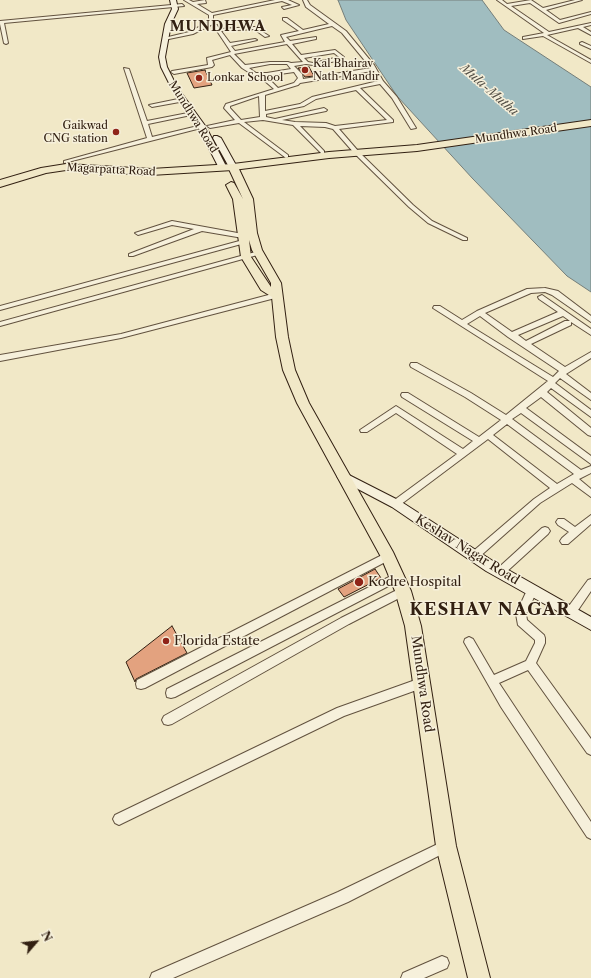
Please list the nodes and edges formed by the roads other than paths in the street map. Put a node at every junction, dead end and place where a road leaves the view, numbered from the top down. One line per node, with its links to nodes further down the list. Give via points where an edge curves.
1 (499, 0): 11 (street)
2 (563, 0): 9 (street)
3 (580, 0): 9 (street)
4 (529, 1): 11 (street); 14 (street)
5 (179, 2): 8 (street); 20 (street); 33 (main road, Mundhwa Road, via 168,24)
6 (205, 2): 8 (street)
7 (306, 2): 10 (street); 23 (street)
8 (194, 3): 17 (street)
9 (568, 4): 14 (street)
10 (297, 5): 13 (street); 15 (street, via 285,0)
11 (507, 5): 28 (street)
12 (217, 7): 15 (street)
13 (284, 8)
14 (542, 10): 16 (street, via 559,22)
15 (222, 12): 17 (street)
16 (591, 13)
17 (211, 14): 22 (street)
18 (285, 19): 21 (street)
19 (300, 20): 21 (street)
20 (1, 22): 35 (street)
21 (290, 22): 27 (street)
22 (211, 23): 26 (street); 33 (street)
23 (333, 24): 27 (street); 48 (street, via 344,32)
24 (591, 24): 25 (street)
25 (579, 27): 28 (street); 29 (street)
26 (218, 30): 30 (street, via 255,28); 38 (street)
27 (302, 31): 36 (street, via 282,36)
28 (545, 33): 32 (street); 42 (street)
29 (591, 34)
30 (267, 36)
31 (314, 38): 36 (street)
32 (525, 38)
33 (171, 40): 55 (main road, Mundhwa Road, via 162,57 164,67)
34 (255, 40): 38 (street)
35 (6, 43)
36 (287, 43): 40 (street); 41 (street)
37 (582, 43): 39 (street)
38 (228, 45): 40 (street)
39 (591, 48)
40 (232, 53): 44 (street); 47 (street, via 209,59 210,66)
41 (301, 58): 43 (street); 43 (street, via 335,51 342,57 313,64)
42 (590, 61)
43 (306, 63): 45 (street)
44 (244, 67): 45 (street, via 284,63); 49 (street)
45 (293, 68): 49 (street); 50 (street, via 300,75)
46 (126, 69): 64 (street)
47 (173, 69): 68 (main road, Mundhwa Road)
48 (374, 69): 50 (street); 51 (street)
49 (261, 75): 53 (street)
50 (300, 81): 53 (street)
51 (381, 82): 52 (street); 70 (street, via 394,97)
52 (356, 87): 60 (street, via 314,98 302,105); 69 (street, via 391,121)
53 (278, 90): 54 (street)
54 (262, 94): 60 (street); 63 (street, via 228,105 229,112)
55 (183, 100): 56 (street); 58 (main road, Mundhwa Road)
56 (152, 105)
57 (324, 110): 62 (street)
58 (193, 114): 64 (street); 68 (main road, Mundhwa Road)
59 (591, 114): 72 (highway)
60 (263, 116): 62 (street); 63 (street)
61 (591, 118): 72 (highway)
62 (273, 120): 66 (street)
63 (240, 121): 68 (street); 75 (street)
64 (144, 122): 71 (street)
65 (591, 123): 72 (highway, Mundhwa Road)
66 (295, 124): 69 (street, via 326,125); 74 (street)
67 (591, 126): 72 (highway)
68 (206, 127): 71 (street); 77 (main road)
69 (335, 128): 73 (street)
70 (413, 128)
71 (150, 139): 76 (street)
72 (415, 145): 73 (highway, Magarpatta Road)
73 (356, 151): 74 (highway, Magarpatta Road); 77 (highway, Magarpatta Road); 83 (street, via 430,222)
74 (322, 152): 75 (highway, Magarpatta Road)
75 (286, 156): 77 (highway, Magarpatta Road)
76 (66, 162): 77 (highway, Magarpatta Road, via 152,168); 78 (highway, Magarpatta Road, via 42,166)
77 (227, 166): 79 (highway, Magarpatta Road, via 151,172 66,167 45,170); 82 (main road, Mundhwa Road, via 238,199); 84 (main road, Mundhwa Road, via 248,200 252,233)
78 (0, 179)
79 (0, 184)
80 (203, 228): 81 (street, via 172,223); 82 (street); 85 (street)
81 (138, 233)
82 (243, 239): 86 (main road, Mundhwa Road); 89 (street)
83 (465, 239)
84 (259, 253): 86 (street); 87 (main road, Mundhwa Road, via 276,283)
85 (131, 255)
86 (246, 257): 87 (main road, Mundhwa Road, via 265,288); 96 (street)
87 (276, 295): 101 (street, via 121,336); 117 (main road, Mundhwa Road, via 289,370 303,403)
88 (542, 296): 97 (street)
89 (0, 308)
90 (437, 308): 94 (street)
91 (480, 314): 93 (street, via 530,291 545,290 555,293); 94 (street); 98 (street)
92 (560, 314): 98 (street)
93 (591, 320)
94 (463, 323): 103 (street)
95 (568, 323): 99 (street)
96 (0, 324)
97 (591, 333)
98 (511, 335): 99 (street)
99 (525, 344): 103 (street)
100 (591, 355): 103 (street)
101 (0, 358)
102 (414, 365): 109 (street)
103 (558, 378): 104 (street); 106 (street); 108 (street)
104 (541, 392): 107 (street); 111 (street)
105 (405, 395): 113 (street)
106 (591, 397)
107 (520, 408): 109 (street); 115 (street)
108 (591, 414)
109 (506, 419): 112 (street); 118 (street)
110 (364, 430): 114 (street, via 396,409)
111 (591, 433)
112 (486, 434): 113 (street); 119 (street)
113 (479, 441): 114 (street)
114 (463, 454): 121 (street)
115 (591, 461)
116 (591, 469): 118 (street)
117 (343, 476): 121 (main road, Keshav Nagar Road); 127 (main road, Mundhwa Road)
118 (576, 477): 119 (street); 120 (street)
119 (556, 488): 128 (street, via 537,501)
120 (591, 494)
121 (396, 504): 128 (main road, Keshav Nagar Road)
122 (591, 519): 125 (street)
123 (561, 522): 125 (street)
124 (545, 531): 129 (street)
125 (576, 532): 126 (street)
126 (565, 541)
127 (388, 556): 131 (main road, Mundhwa Road); 139 (street)
128 (474, 556): 129 (main road, Keshav Nagar Road)
129 (500, 572): 132 (main road, Keshav Nagar Road)
130 (591, 583): 133 (street)
131 (400, 584): 138 (main road, Mundhwa Road, via 413,626); 140 (street); 141 (street, via 345,621)
132 (532, 591): 133 (main road, Keshav Nagar Road); 136 (street, via 521,614 522,622 540,638)
133 (570, 613): 134 (main road, Keshav Nagar Road)
134 (591, 624)
135 (469, 642): 137 (street)
136 (530, 664): 137 (street); 142 (street)
137 (492, 682): 144 (street)
138 (421, 683): 143 (street, via 340,712); 145 (main road, Mundhwa Road)
139 (141, 684)
140 (171, 693)
141 (168, 720)
142 (591, 749)
143 (119, 819)
144 (591, 832)
145 (446, 846): 147 (street, via 344,896); 149 (main road, Mundhwa Road)
146 (442, 963): 148 (street)
147 (156, 978)
148 (408, 978)
149 (479, 978)

